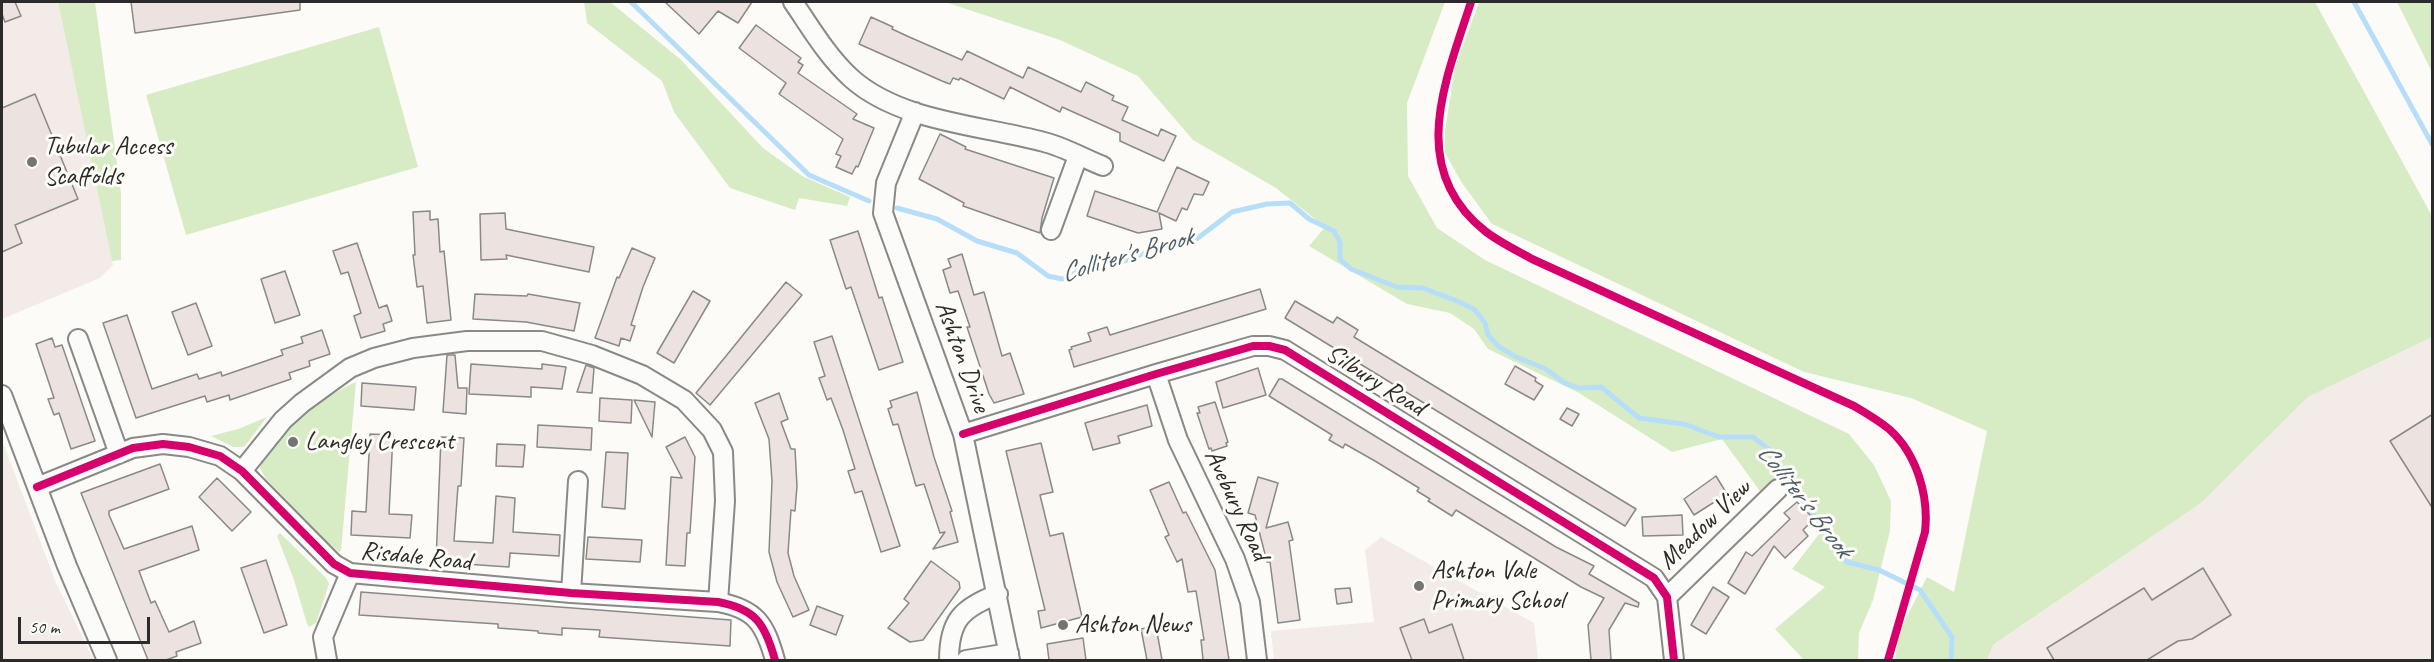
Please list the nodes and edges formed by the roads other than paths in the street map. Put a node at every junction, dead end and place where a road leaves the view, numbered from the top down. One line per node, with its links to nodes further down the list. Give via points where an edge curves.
1 (793, 2): 2 (street, via 832,59 852,79 884,101)
2 (915, 112): 3 (street, via 1046,142); 9 (street, Ashton Drive, via 886,183 883,213)
3 (1078, 156): 4 (street); 5 (street)
4 (1103, 166)
5 (1051, 230)
6 (78, 339): 10 (street)
7 (1156, 374): 9 (street, Silbury Road); 18 (street, Silbury Road, via 1253,346 1285,350 1654,578); 26 (street, Avebury Road, via 1178,440 1247,591)
8 (2, 396): 13 (street)
9 (963, 434): 17 (street, Ashton Drive)
10 (119, 454): 11 (street, Risdale Road, via 163,444 189,447 220,456); 13 (street, Risdale Road)
11 (242, 471): 15 (street, Risdale Road, via 334,564); 19 (street, via 302,403 350,368 374,358 467,340 542,342 592,355 642,375 684,400 712,430 723,452)
12 (578, 481): 16 (street)
13 (37, 487): 21 (street)
14 (1778, 489): 18 (street, Meadow View)
15 (350, 573): 16 (street, Risdale Road); 22 (street, via 323,637)
16 (570, 593): 19 (street, Risdale Road)
17 (998, 594): 20 (street, Ashton Drive); 24 (street, via 973,603 959,617 949,640)
18 (1667, 597): 27 (street)
19 (718, 602): 23 (street, Risdale Road, via 739,606 752,616 764,630)
20 (1009, 657): 25 (street)
21 (107, 660)
22 (327, 660)
23 (776, 660)
24 (949, 660)
25 (966, 660)
26 (1257, 660)
27 (1674, 660)

